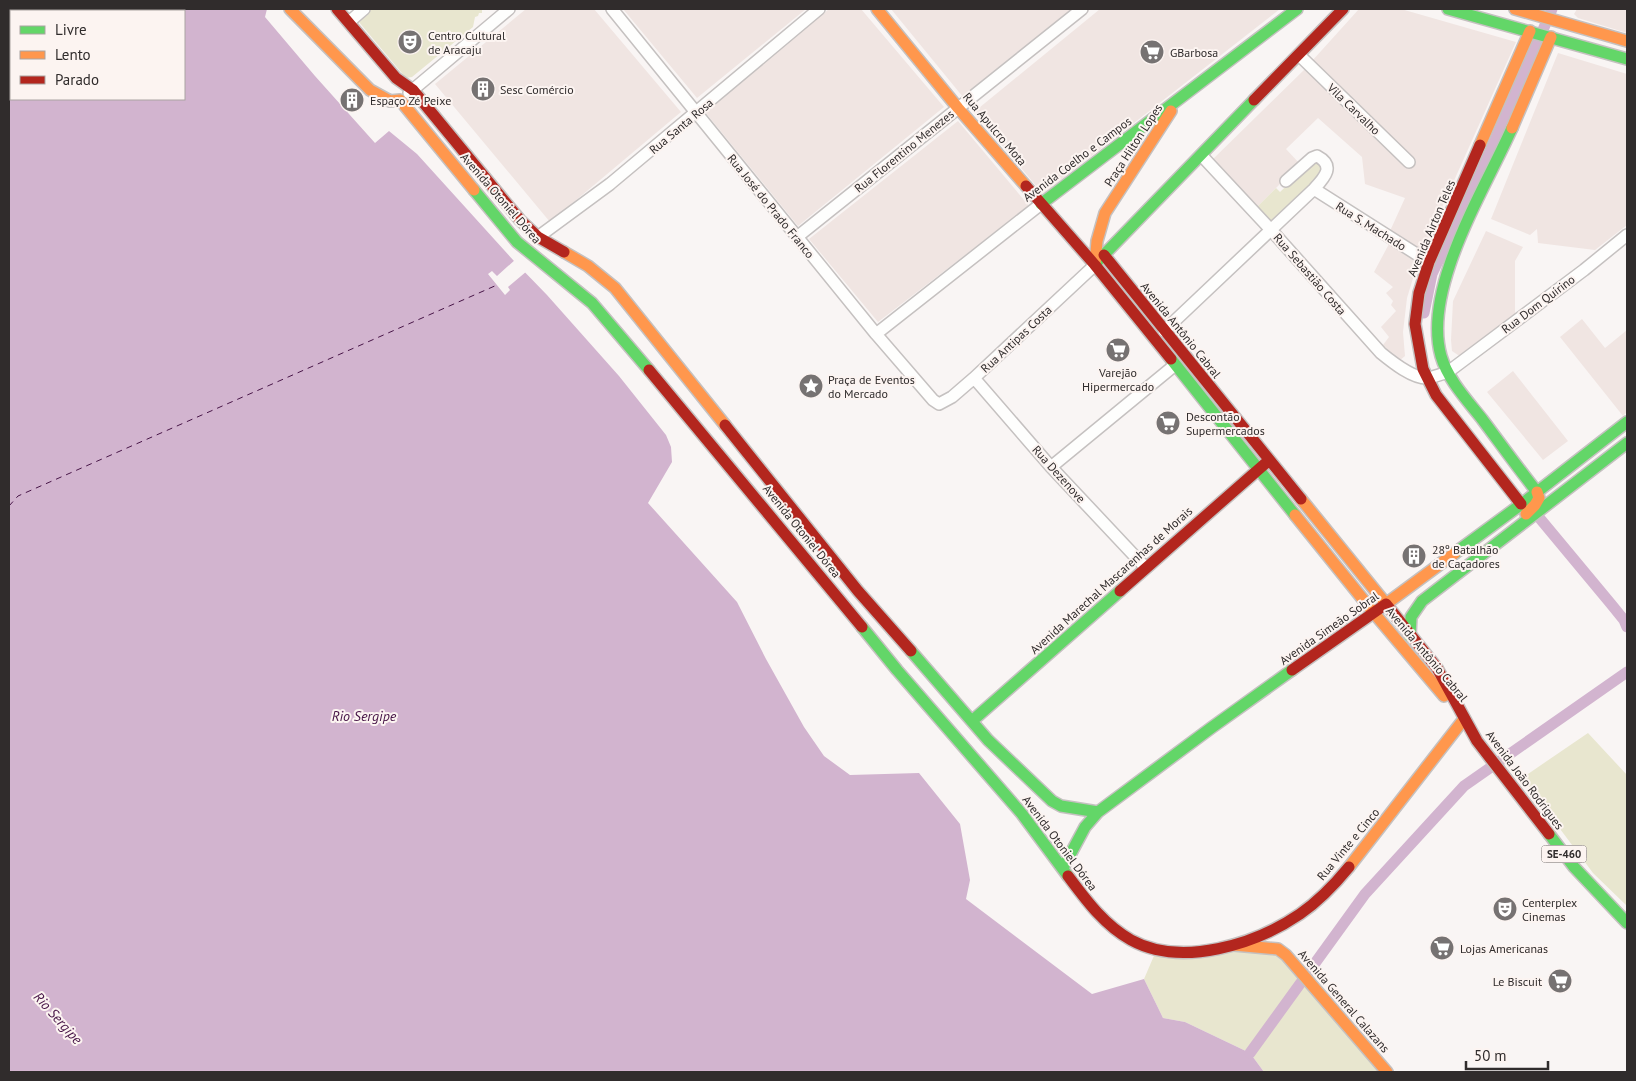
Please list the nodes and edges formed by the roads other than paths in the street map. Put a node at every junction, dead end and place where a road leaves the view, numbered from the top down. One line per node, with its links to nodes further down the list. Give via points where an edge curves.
1 (290, 9): 24 (main road, via 370,90 390,101)
2 (338, 9): 15 (main road, Avenida Otoniel Dórea)
3 (364, 9): 15 (street)
4 (509, 9): 22 (street)
5 (612, 9): 26 (street, Rua José do Prado Franco)
6 (819, 9): 26 (street, Rua Santa Rosa)
7 (877, 9): 25 (main road, Rua Apulcro Mota)
8 (1082, 9): 25 (street, Rua Florentino Menezes)
9 (1297, 9): 23 (main road, Avenida Coelho e Campos)
10 (1343, 9): 20 (main road)
11 (1448, 9): 17 (main road)
12 (1515, 9): 14 (main road)
13 (1566, 9): 16 (main road)
14 (1540, 13): 16 (main road)
15 (348, 22): 22 (main road, Avenida Otoniel Dórea, via 396,78)
16 (1558, 22): 19 (main road)
17 (1531, 31): 18 (main road); 37 (main road, Avenida Airton Teles)
18 (1550, 36): 21 (main road); 42 (main road, via 1447,277 1439,306 1437,339)
19 (1627, 41)
20 (1299, 55): 27 (main road); 28 (street, Vila Carvalho)
21 (1627, 58)
22 (413, 90): 24 (street); 34 (main road, Avenida Otoniel Dórea, via 520,220)
23 (1181, 98): 31 (main road, Avenida Coelho e Campos); 38 (main road, Praça Hilton Lopes, via 1105,213 1097,241)
24 (400, 100): 60 (main road, Avenida Otoniel Dórea, via 517,242 592,303 613,327 897,670 1022,814)
25 (958, 108): 31 (main road, Rua Apulcro Mota); 35 (street, Rua Florentino Menezes)
26 (696, 113): 34 (street, Rua Santa Rosa, via 610,184); 35 (street, Rua José do Prado Franco)
27 (1202, 156): 32 (street, Rua Sebastião Costa); 36 (main road)
28 (1409, 162)
29 (1286, 181): 30 (street, via 1317,156 1325,162 1328,171)
30 (1314, 190): 32 (street); 37 (street, Rua S. Machado)
31 (1041, 204): 38 (main road, Rua Apulcro Mota); 40 (street, Avenida Coelho e Campos)
32 (1272, 231): 39 (street); 44 (street, Rua Sebastião Costa, via 1381,353 1406,371)
33 (1627, 235): 42 (street, Rua Dom Quirino)
34 (538, 237): 58 (main road, Avenida Otoniel Dórea, via 588,266 614,288 858,591)
35 (797, 237): 40 (street, Rua José do Prado Franco)
36 (1104, 255): 38 (main road); 39 (main road, Avenida Antônio Cabral)
37 (1429, 262): 44 (main road, Avenida Airton Teles, via 1419,293 1415,324 1419,352)
38 (1095, 265): 41 (main road, Avenida Antônio Cabral); 43 (street, Rua Antipas Costa)
39 (1164, 331): 48 (main road, Avenida Antônio Cabral)
40 (876, 334): 45 (street, Rua José do Prado Franco)
41 (1175, 365): 49 (street); 50 (main road, Avenida Antônio Cabral)
42 (1447, 372): 44 (street); 51 (main road)
43 (974, 378): 45 (street, Rua Antipas Costa, via 947,400 938,404); 49 (street, Rua Dezenove)
44 (1428, 378): 52 (main road, Avenida Airton Teles, via 1448,412)
45 (933, 400)
46 (1627, 422): 51 (main road)
47 (1627, 443): 52 (main road, Avenida Simeão Sobral, via 1547,505)
48 (1269, 460): 50 (main road, Avenida Marechal Mascarenhas de Morais); 54 (main road, Avenida Antônio Cabral)
49 (1052, 467): 53 (street, Rua Dezenove)
50 (1258, 469): 53 (main road, Avenida Marechal Mascarenhas de Morais); 55 (main road, Avenida Antônio Cabral)
51 (1537, 492): 52 (main road, via 1539,498)
52 (1528, 508): 54 (main road, Avenida Simeão Sobral); 56 (main road, Avenida Simeão Sobral, via 1480,557 1418,606 1409,624)
53 (1145, 567): 58 (main road, Avenida Marechal Mascarenhas de Morais)
54 (1386, 604): 55 (main road, Avenida Simeão Sobral); 56 (main road, Avenida Antônio Cabral / SE-460)
55 (1374, 613): 57 (main road, Avenida Antônio Cabral); 59 (main road, Avenida Simeão Sobral)
56 (1410, 636): 57 (main road, Avenida Antônio Cabral / SE-460, via 1437,668)
57 (1464, 719): 61 (main road, Avenida João Rodrigues / SE-460, via 1477,741 1574,867); 62 (main road, Rua Vinte e Cinco, via 1336,882 1290,921)
58 (972, 722): 59 (main road, Avenida Otoniel Dórea, via 1052,801 1061,806)
59 (1098, 812): 60 (main road, Avenida Simeão Sobral, via 1085,826)
60 (1063, 868): 63 (main road, Avenida Otoniel Dórea, via 1093,909 1124,937 1156,951)
61 (1627, 923)
62 (1234, 945): 63 (main road, Rua Vinte e Cinco); 64 (main road, Avenida General Calazans, via 1282,952)
63 (1192, 954)
64 (1387, 1072)

